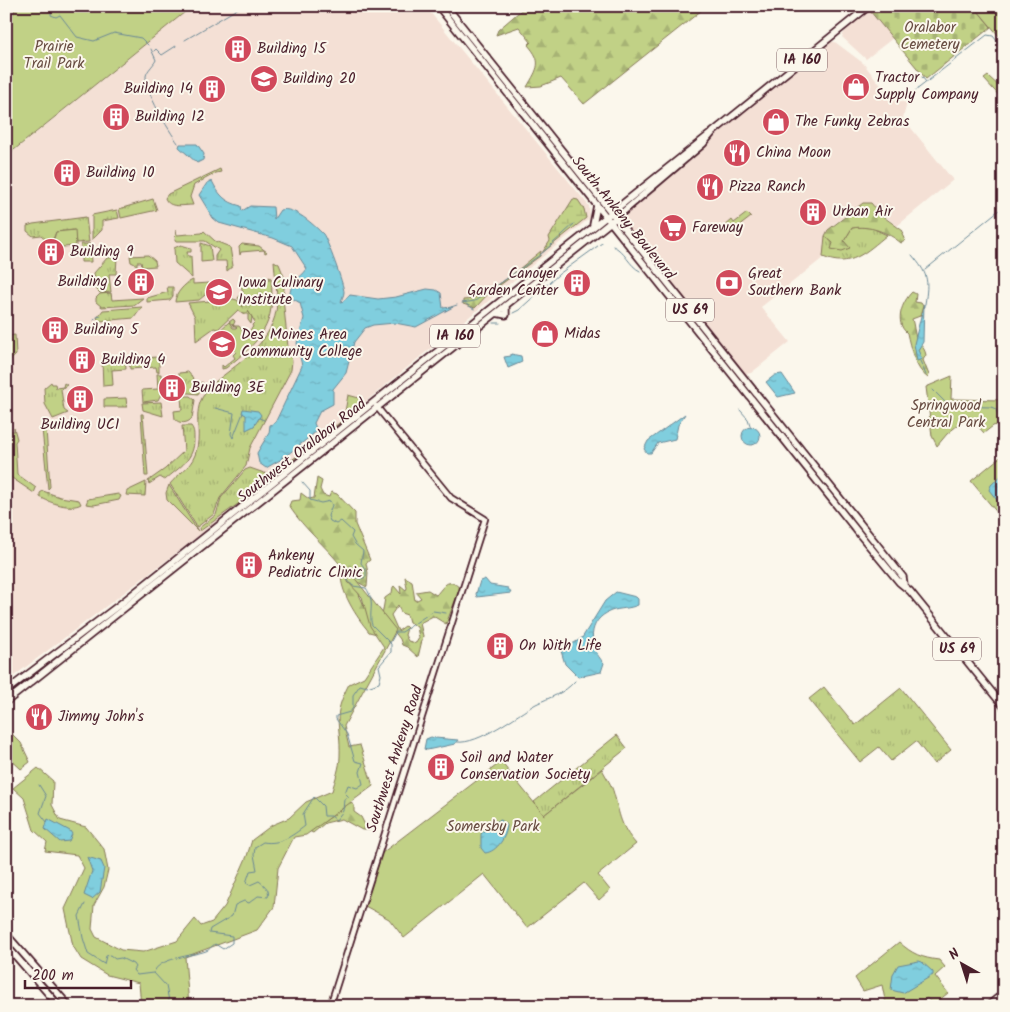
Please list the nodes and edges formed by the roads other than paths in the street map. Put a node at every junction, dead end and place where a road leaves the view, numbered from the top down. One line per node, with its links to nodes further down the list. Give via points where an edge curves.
1 (9, 6): 5 (street)
2 (438, 6): 6 (main road, South Ankeny Boulevard / US 69)
3 (446, 6): 6 (main road, South Ankeny Boulevard / US 69)
4 (869, 6): 7 (main road, IA 160)
5 (6, 12)
6 (480, 54): 8 (main road, South Ankeny Boulevard / US 69); 10 (main road, South Ankeny Boulevard / US 69)
7 (713, 132): 9 (main road, IA 160); 12 (main road, IA 160)
8 (603, 200): 9 (main road, via 611,204); 11 (main road, South Ankeny Boulevard / US 69)
9 (626, 200): 11 (main road, IA 160)
10 (597, 205): 11 (main road, South Ankeny Boulevard / US 69); 13 (main road)
11 (609, 214): 12 (main road, South Ankeny Boulevard / US 69); 13 (main road, Southwest Oralabor Road / IA 160)
12 (613, 219): 15 (main road, Southwest Oralabor Road / IA 160); 18 (main road, South Ankeny Boulevard / US 69, via 861,536 910,591)
13 (593, 226): 14 (main road, Southwest Oralabor Road / IA 160)
14 (372, 402): 15 (street); 16 (main road, Southwest Oralabor Road / IA 160, via 93,626)
15 (377, 408): 17 (main road, Southwest Oralabor Road / IA 160); 24 (street, Southwest Ankeny Road, via 451,498 484,519)
16 (6, 691)
17 (6, 702)
18 (1004, 708)
19 (6, 934): 23 (main road)
20 (6, 945): 22 (main road)
21 (1004, 992): 25 (street)
22 (59, 1006)
23 (69, 1006)
24 (330, 1006)
25 (987, 1006)

